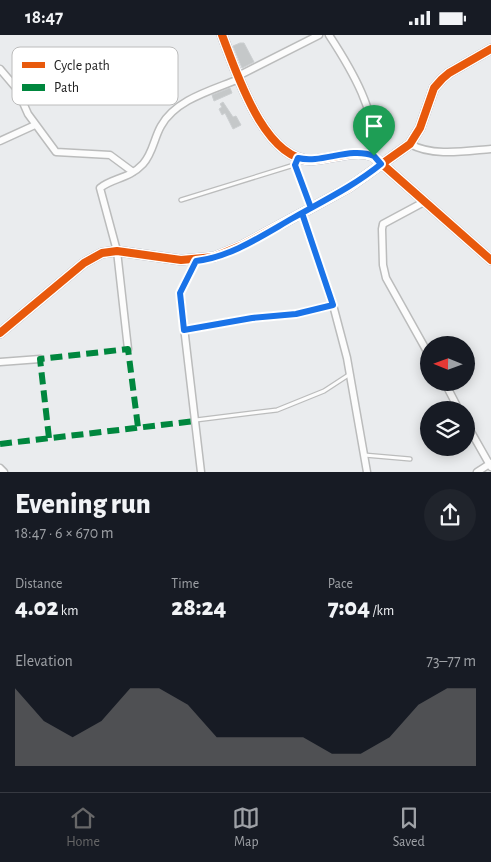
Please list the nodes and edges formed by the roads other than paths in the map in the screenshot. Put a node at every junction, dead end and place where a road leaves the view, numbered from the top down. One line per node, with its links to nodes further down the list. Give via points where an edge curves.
1 (222, 35): 6 (street)
2 (320, 35): 6 (street)
3 (329, 35): 13 (street, via 344,57 369,111 374,129)
4 (491, 49): 11 (street, via 448,73 434,88 420,128)
5 (0, 69): 7 (street)
6 (239, 77): 14 (street, via 252,111); 16 (street, via 192,99 171,113 162,124 144,163)
7 (12, 83)
8 (23, 105): 9 (street)
9 (35, 125): 10 (street); 16 (street, via 56,152 110,155)
10 (0, 141)
11 (410, 144): 12 (street, via 443,151); 15 (street)
12 (491, 149)
13 (374, 156): 14 (street, via 363,154); 15 (street)
14 (296, 161): 17 (lane); 19 (street)
15 (381, 164): 18 (street); 19 (street)
16 (133, 172): 21 (street, via 100,188)
17 (180, 200)
18 (424, 202): 22 (street); 27 (street, via 383,223 382,238 386,278)
19 (311, 208): 20 (street)
20 (302, 213): 23 (street, via 231,251); 24 (street)
21 (117, 251): 23 (street); 26 (street, via 102,253 84,263); 28 (street)
22 (491, 260)
23 (196, 261): 25 (street, via 180,293)
24 (333, 305): 25 (street, via 296,314); 31 (street)
25 (184, 330): 32 (street)
26 (0, 333)
27 (420, 339)
28 (128, 349)
29 (40, 359): 30 (street)
30 (0, 362)
31 (350, 373): 32 (lane, via 324,391 277,410); 34 (street)
32 (195, 421): 39 (street)
33 (475, 439): 36 (street)
34 (364, 455): 35 (lane); 40 (street)
35 (410, 459)
36 (490, 465): 41 (street)
37 (0, 468): 38 (street)
38 (4, 472)
39 (201, 472)
40 (367, 472)
41 (477, 472)

